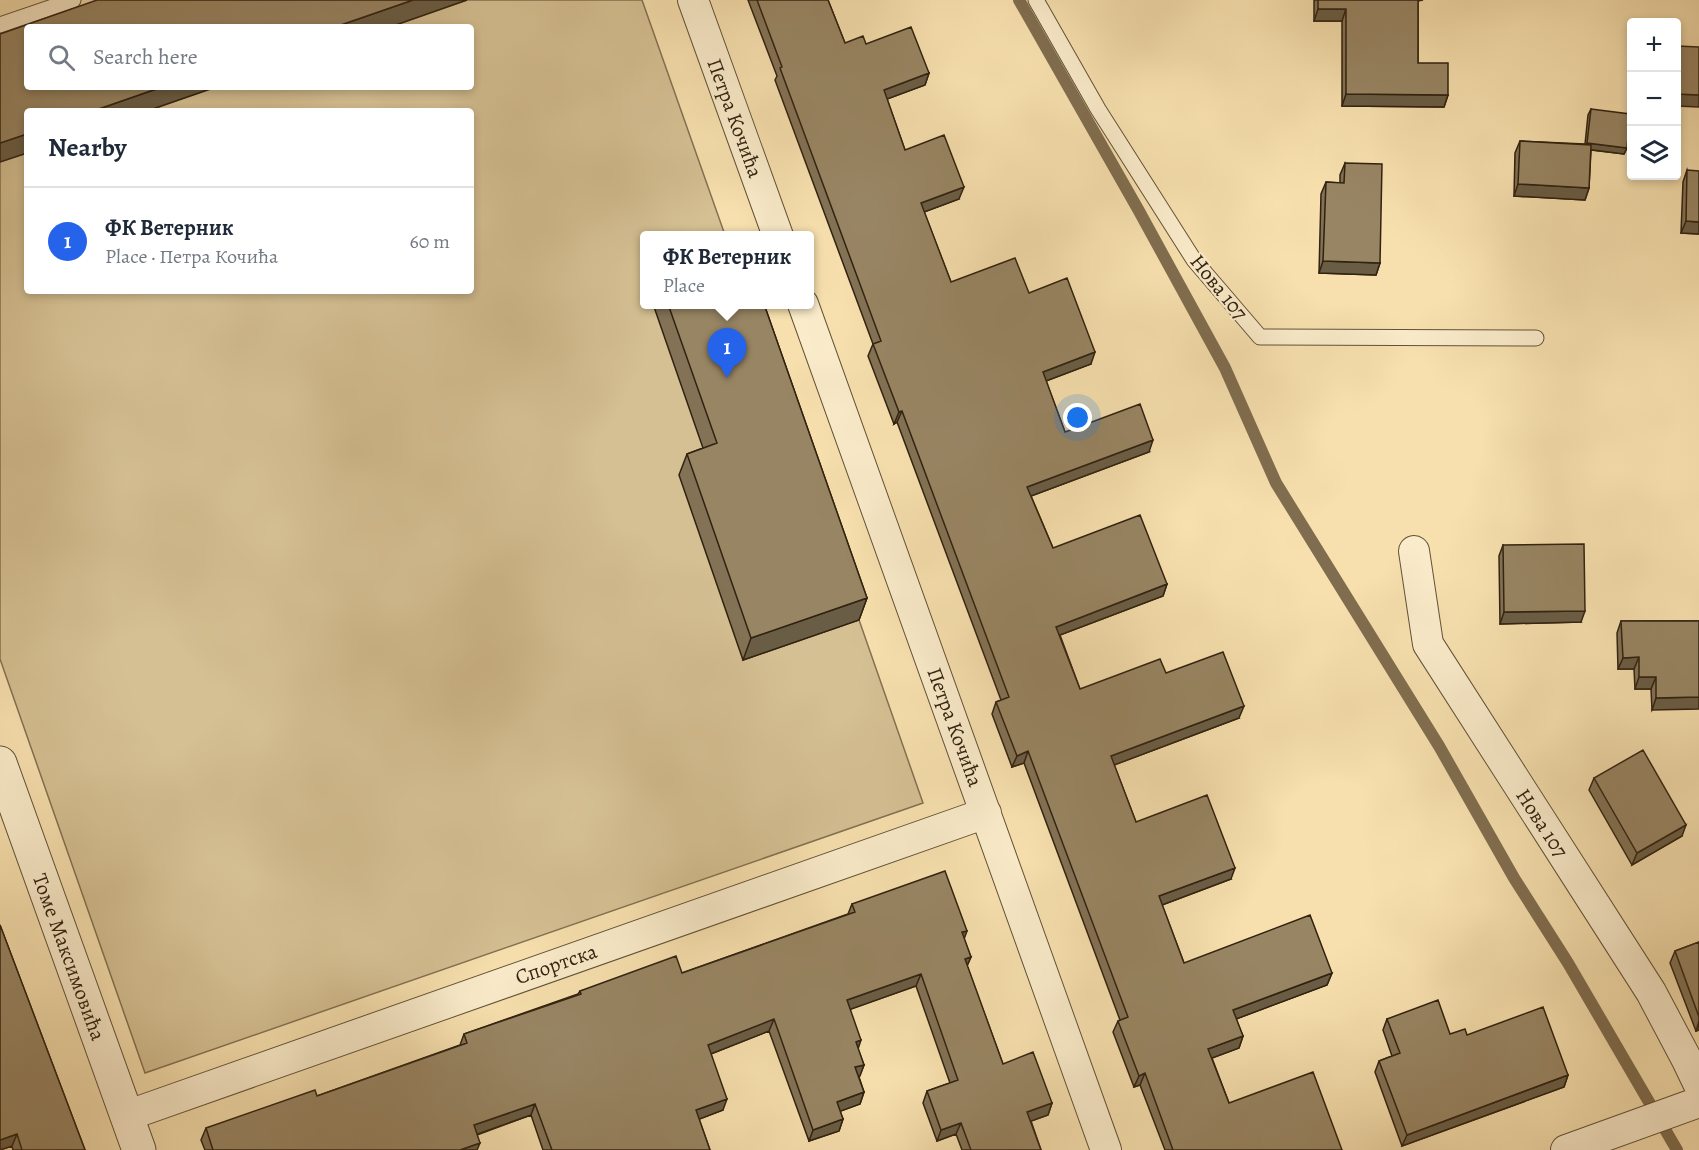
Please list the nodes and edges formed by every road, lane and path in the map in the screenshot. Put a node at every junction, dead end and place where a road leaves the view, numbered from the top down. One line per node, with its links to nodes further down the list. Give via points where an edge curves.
1 (73, 0): 4 (lane)
2 (693, 0): 5 (street, Петра Кочића)
3 (1036, 0): 7 (lane, Нова 107, via 1098,109 1194,260 1260,337)
4 (0, 25)
5 (776, 231)
6 (805, 309): 10 (street, Петра Кочића)
7 (1536, 338)
8 (1414, 551): 11 (street, Нова 107, via 1428,644 1651,992)
9 (0, 763): 13 (street, Томе Максимовића)
10 (986, 813): 13 (street, Спортска); 16 (street, Петра Кочића)
11 (1699, 1086)
12 (1699, 1102): 14 (street)
13 (126, 1116): 15 (street, Томе Максимовића)
14 (1620, 1141): 17 (street)
15 (140, 1150)
16 (1106, 1150)
17 (1566, 1150)

